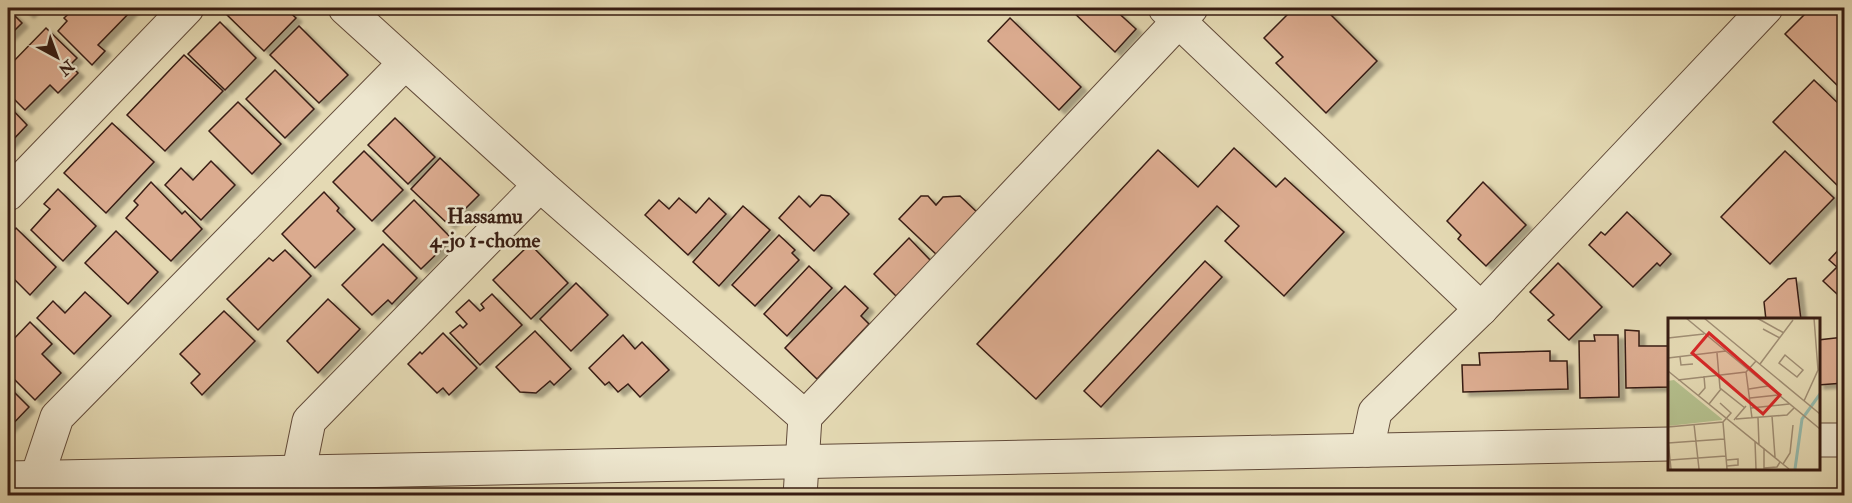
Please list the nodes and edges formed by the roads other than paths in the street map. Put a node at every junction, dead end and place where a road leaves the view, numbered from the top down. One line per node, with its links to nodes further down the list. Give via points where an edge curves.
1 (187, 8): 7 (street)
2 (348, 8): 5 (street)
3 (1767, 8): 8 (street)
4 (1178, 12): 8 (street); 9 (street)
5 (405, 63): 6 (street); 16 (street, via 57,417)
6 (540, 185): 9 (street); 15 (street, via 309,421)
7 (8, 194)
8 (1480, 309): 13 (street, via 1375,412)
9 (805, 417): 14 (street)
10 (1819, 440): 11 (street)
11 (1845, 440)
12 (1668, 444): 13 (street)
13 (1367, 450): 14 (street)
14 (801, 461): 15 (street); 17 (street)
15 (299, 470): 16 (street)
16 (22, 477)
17 (800, 495)

